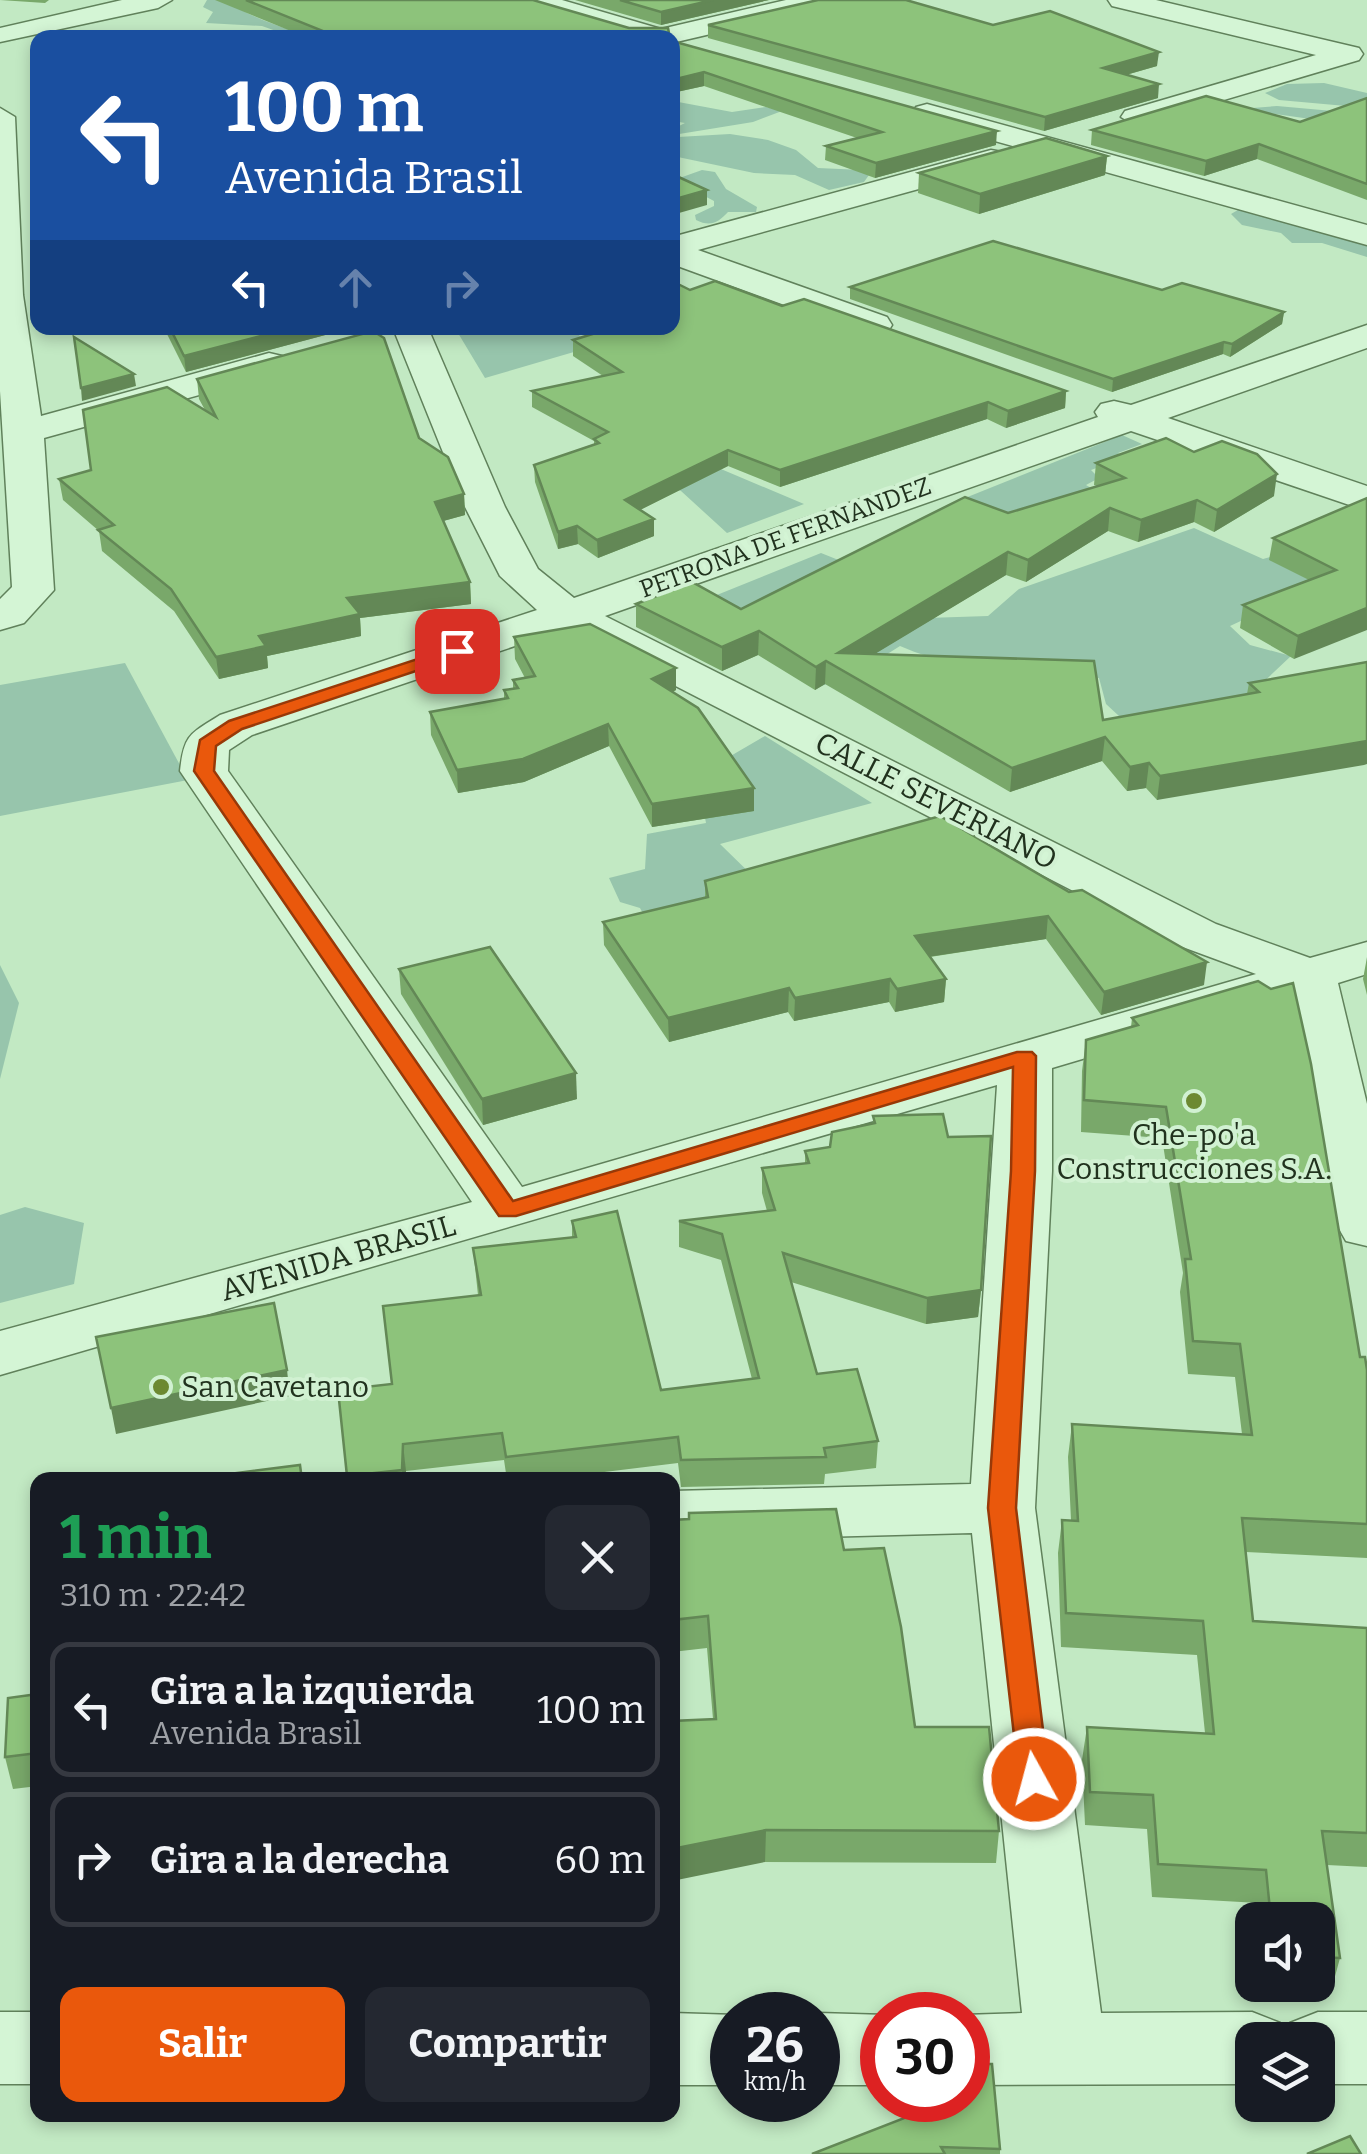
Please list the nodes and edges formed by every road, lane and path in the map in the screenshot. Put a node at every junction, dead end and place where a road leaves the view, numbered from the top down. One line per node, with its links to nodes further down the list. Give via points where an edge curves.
1 (158, 0): 7 (street)
2 (533, 0): 5 (street)
3 (821, 0): 6 (street)
4 (1122, 0): 10 (street)
5 (636, 30)
6 (680, 32)
7 (1, 36)
8 (680, 43): 9 (street)
9 (728, 56)
10 (1358, 56): 13 (street)
11 (893, 104): 13 (street)
12 (14, 129): 17 (street)
13 (1040, 146): 14 (street); 15 (street)
14 (1367, 235)
15 (680, 247)
16 (680, 252): 20 (street)
17 (3, 295): 24 (street)
18 (402, 335): 26 (street, CALLE SEVERIANO, via 521,576)
19 (1367, 336): 23 (street, PETRONA DE FERNANDEZ)
20 (908, 338)
21 (308, 354): 24 (street)
22 (1072, 397): 23 (street)
23 (1126, 416): 25 (street); 26 (street, PETRONA DE FERNANDEZ)
24 (24, 432): 27 (street, via 33,590)
25 (1367, 499)
26 (568, 614): 29 (street, CALLE SEVERIANO, via 1198,934); 31 (street, PETRONA DE FERNANDEZ, via 236,725 206,744 204,771)
27 (0, 616)
28 (1367, 958): 29 (street, AVENIDA BRASIL)
29 (1310, 976): 30 (street, AVENIDA BRASIL); 32 (street)
30 (1024, 1056): 31 (street, AVENIDA BRASIL); 34 (street)
31 (508, 1211): 33 (street, AVENIDA BRASIL)
32 (1367, 1226)
33 (0, 1353)
34 (1002, 1508): 35 (street); 44 (street)
35 (680, 1516)
36 (0, 2048): 37 (street)
37 (30, 2048)
38 (1235, 2048): 44 (street)
39 (1335, 2048): 40 (street)
40 (1367, 2048)
41 (680, 2049): 42 (street)
42 (710, 2049)
43 (990, 2049): 44 (street)
44 (1066, 2050)

